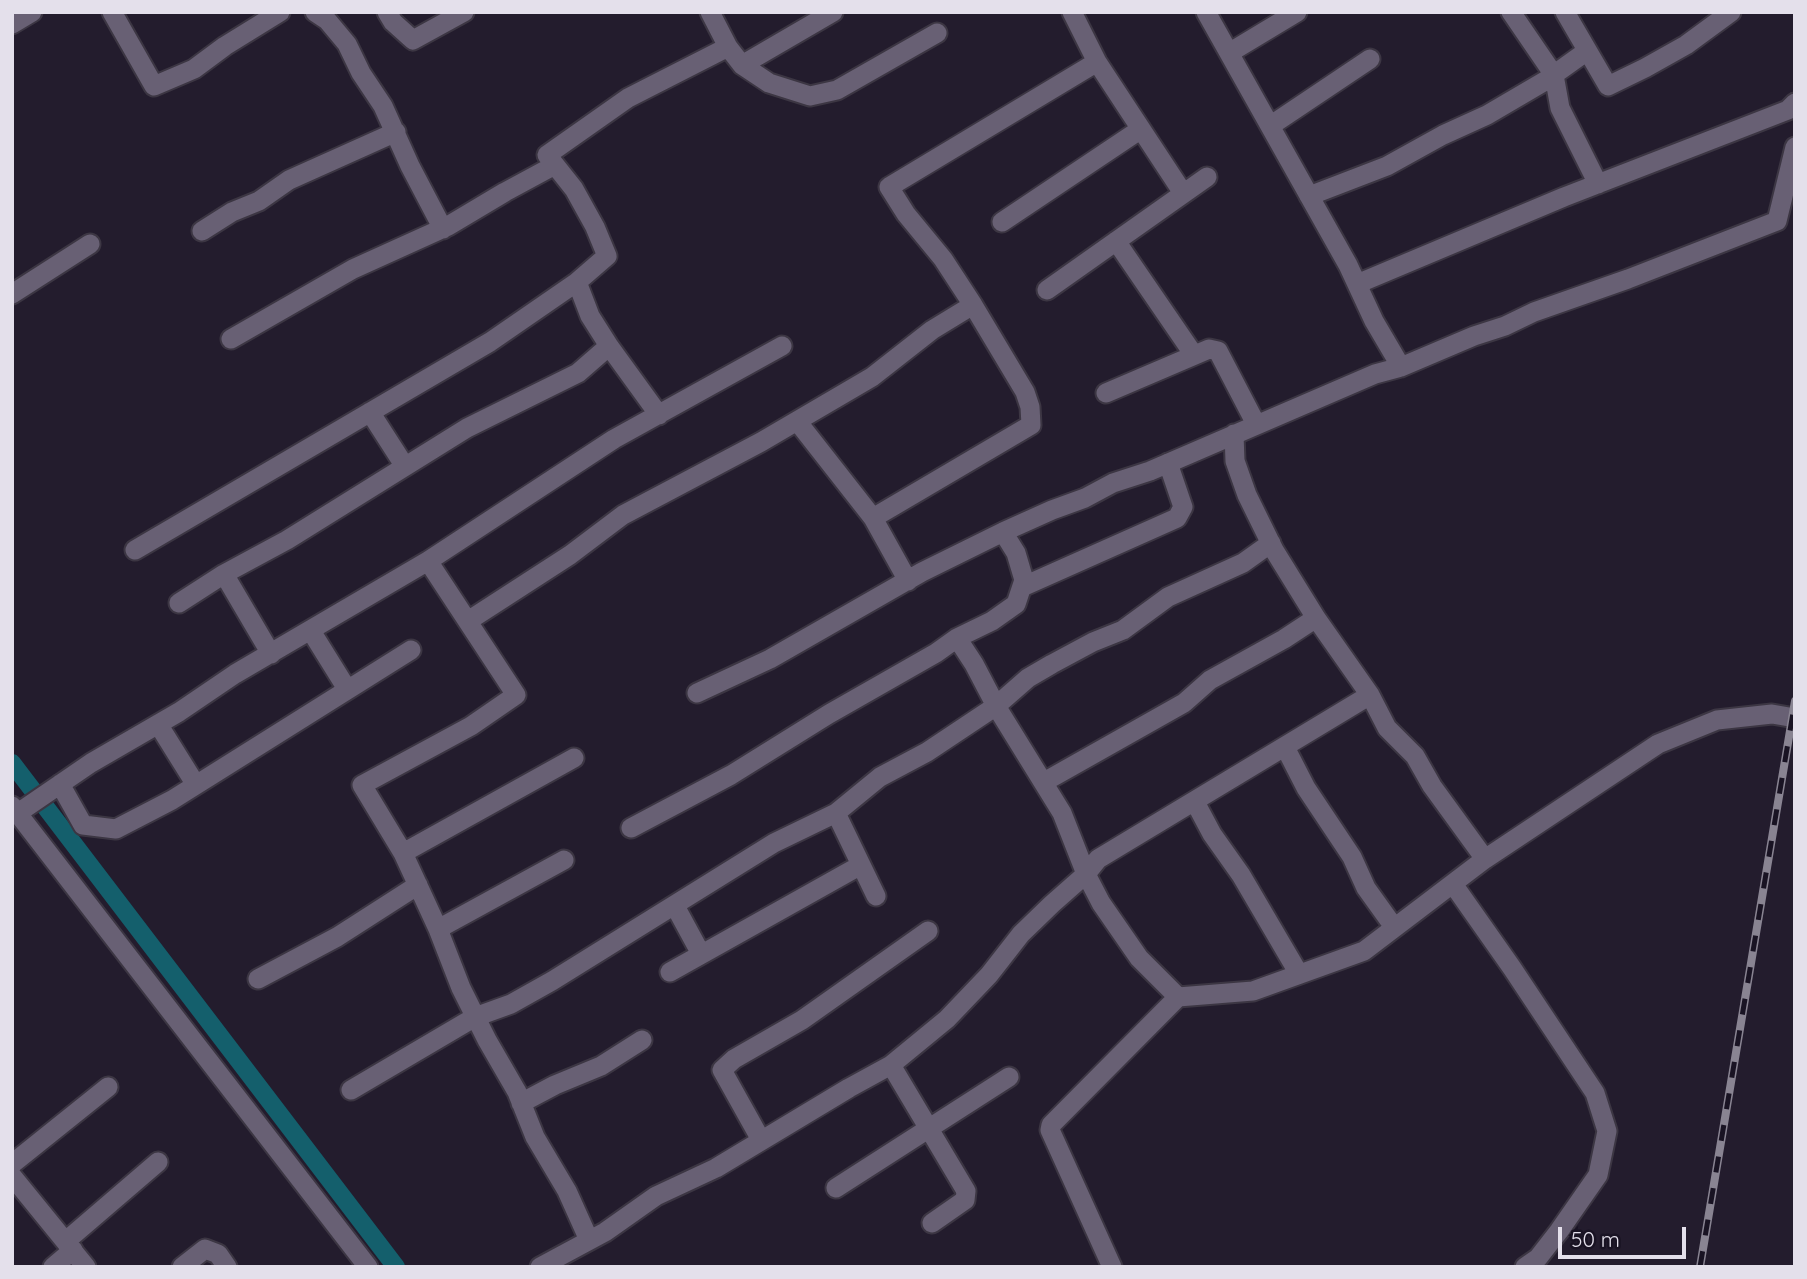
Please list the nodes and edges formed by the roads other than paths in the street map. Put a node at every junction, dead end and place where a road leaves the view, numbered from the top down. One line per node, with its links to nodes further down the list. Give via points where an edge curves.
1 (32, 12): 15 (street)
2 (112, 12): 3 (street, via 154,86 194,69)
3 (280, 12)
4 (315, 12): 27 (street, via 346,44)
5 (387, 12): 6 (street, via 413,40)
6 (464, 12)
7 (710, 12): 17 (street)
8 (833, 12): 22 (street)
9 (1072, 12): 21 (street)
10 (1206, 12): 19 (street)
11 (1297, 12): 19 (street)
12 (1511, 12): 23 (street)
13 (1565, 12): 18 (street)
14 (1731, 12): 18 (street, via 1686,45 1608,86)
15 (12, 23)
16 (937, 33): 22 (street, via 837,90 810,96 769,83)
17 (728, 47): 22 (street); 29 (street, via 628,98 547,155)
18 (1587, 51): 23 (street)
19 (1229, 53): 25 (street)
20 (1370, 59): 25 (street)
21 (1097, 62): 26 (street); 43 (street, via 889,187)
22 (742, 65)
23 (1554, 75): 31 (street, via 1560,108); 33 (street, via 1387,166)
24 (1795, 103): 31 (street, via 1788,110)
25 (1270, 127): 33 (street)
26 (1141, 129): 32 (street); 34 (street)
27 (396, 132): 35 (street); 36 (street, via 289,180)
28 (1795, 147): 48 (street, via 1777,221)
29 (555, 165): 35 (street); 39 (street, via 579,198 607,256)
30 (1207, 177): 32 (street)
31 (1598, 184): 40 (street)
32 (1183, 192): 37 (street)
33 (1309, 196): 40 (street)
34 (1002, 222)
35 (443, 229): 44 (street, via 353,270)
36 (202, 231)
37 (1116, 240): 41 (street); 47 (street)
38 (90, 244): 42 (street)
39 (578, 282): 45 (street, via 590,316); 50 (street, via 490,342)
40 (1357, 284): 48 (street)
41 (1046, 290)
42 (12, 294)
43 (973, 306): 52 (street, via 932,330 872,377); 57 (street, via 1025,392 1031,425)
44 (231, 339)
45 (609, 346): 51 (street); 56 (street, via 578,373)
46 (782, 346): 51 (street)
47 (1194, 355): 49 (street); 53 (street, via 1209,349 1219,351)
48 (1401, 367): 53 (street)
49 (1106, 393)
50 (370, 412): 56 (street); 60 (street)
51 (659, 415): 61 (street, via 614,439)
52 (797, 421): 57 (street); 67 (street, via 623,515)
53 (1256, 424): 54 (street)
54 (1234, 434): 55 (street); 59 (street, via 1235,461)
55 (1168, 463): 58 (street); 64 (street, via 1184,507 1177,518)
56 (404, 465): 62 (street, via 288,540)
57 (873, 517): 63 (street)
58 (1003, 532): 63 (street); 64 (street, via 1016,553 1024,580)
59 (1270, 543): 66 (street); 75 (street, via 1244,563 1168,597 1124,630 1028,678)
60 (135, 550)
61 (428, 561): 67 (street); 68 (street)
62 (224, 574): 65 (street); 71 (street)
63 (908, 581): 73 (street, via 770,659)
64 (1021, 587): 69 (street, via 1016,604)
65 (179, 603)
66 (1316, 618): 74 (street); 80 (street, via 1210,680 1184,703)
67 (468, 621): 87 (street, via 516,695 471,726 362,785)
68 (310, 631): 71 (street); 72 (street)
69 (957, 638): 75 (street); 86 (street, via 731,775)
70 (411, 650): 72 (street)
71 (271, 654): 77 (street)
72 (347, 689): 81 (street)
73 (697, 693)
74 (1370, 695): 78 (street); 88 (street, via 1387,728 1415,756)
75 (996, 706): 80 (street); 85 (street, via 880,777)
76 (1795, 718): 88 (street, via 1772,714 1717,720 1658,744)
77 (158, 724): 81 (street); 82 (street)
78 (1285, 747): 83 (street); 96 (street, via 1366,888)
79 (573, 758): 87 (street)
80 (1044, 782): 91 (street, via 1062,813)
81 (196, 785): 82 (street, via 116,829 83,825)
82 (56, 786): 84 (street)
83 (1195, 802): 91 (street, via 1098,859); 101 (street)
84 (17, 810): 124 (street)
85 (836, 813): 90 (street); 95 (street, via 774,843)
86 (631, 828)
87 (403, 853): 93 (street)
88 (1485, 859): 92 (street)
89 (564, 860): 97 (street)
90 (861, 865): 94 (street); 99 (street)
91 (1086, 874): 103 (street, via 1139,958); 106 (street, via 1021,934 947,1019)
92 (1452, 884): 96 (street); 127 (street, via 1595,1093 1607,1131 1598,1175 1538,1258)
93 (418, 885): 97 (street); 102 (street, via 337,937)
94 (876, 896)
95 (675, 906): 99 (street); 104 (street, via 511,1004)
96 (1394, 927): 101 (street, via 1364,951)
97 (438, 929): 104 (street)
98 (928, 931): 112 (street, via 722,1070)
99 (701, 954): 100 (street)
100 (670, 972)
101 (1299, 974): 103 (street, via 1252,991)
102 (258, 979)
103 (1178, 998): 126 (street, via 1051,1125)
104 (475, 1017): 109 (street); 110 (street)
105 (642, 1040): 110 (street, via 601,1066)
106 (891, 1065): 111 (street); 112 (street)
107 (1009, 1077): 111 (street)
108 (107, 1087): 114 (street)
109 (351, 1090)
110 (522, 1103): 118 (street)
111 (929, 1129): 116 (street); 117 (street, via 967,1191 965,1200)
112 (761, 1140): 118 (street, via 716,1168 656,1196)
113 (158, 1162): 119 (street)
114 (12, 1164)
115 (12, 1175): 119 (street)
116 (836, 1188)
117 (932, 1223)
118 (589, 1240): 125 (street)
119 (69, 1246): 120 (street); 121 (street)
120 (53, 1267)
121 (86, 1267)
122 (182, 1267): 123 (street, via 205,1249 218,1254)
123 (227, 1267)
124 (368, 1267)
125 (540, 1267)
126 (1112, 1267)
127 (1525, 1267)

